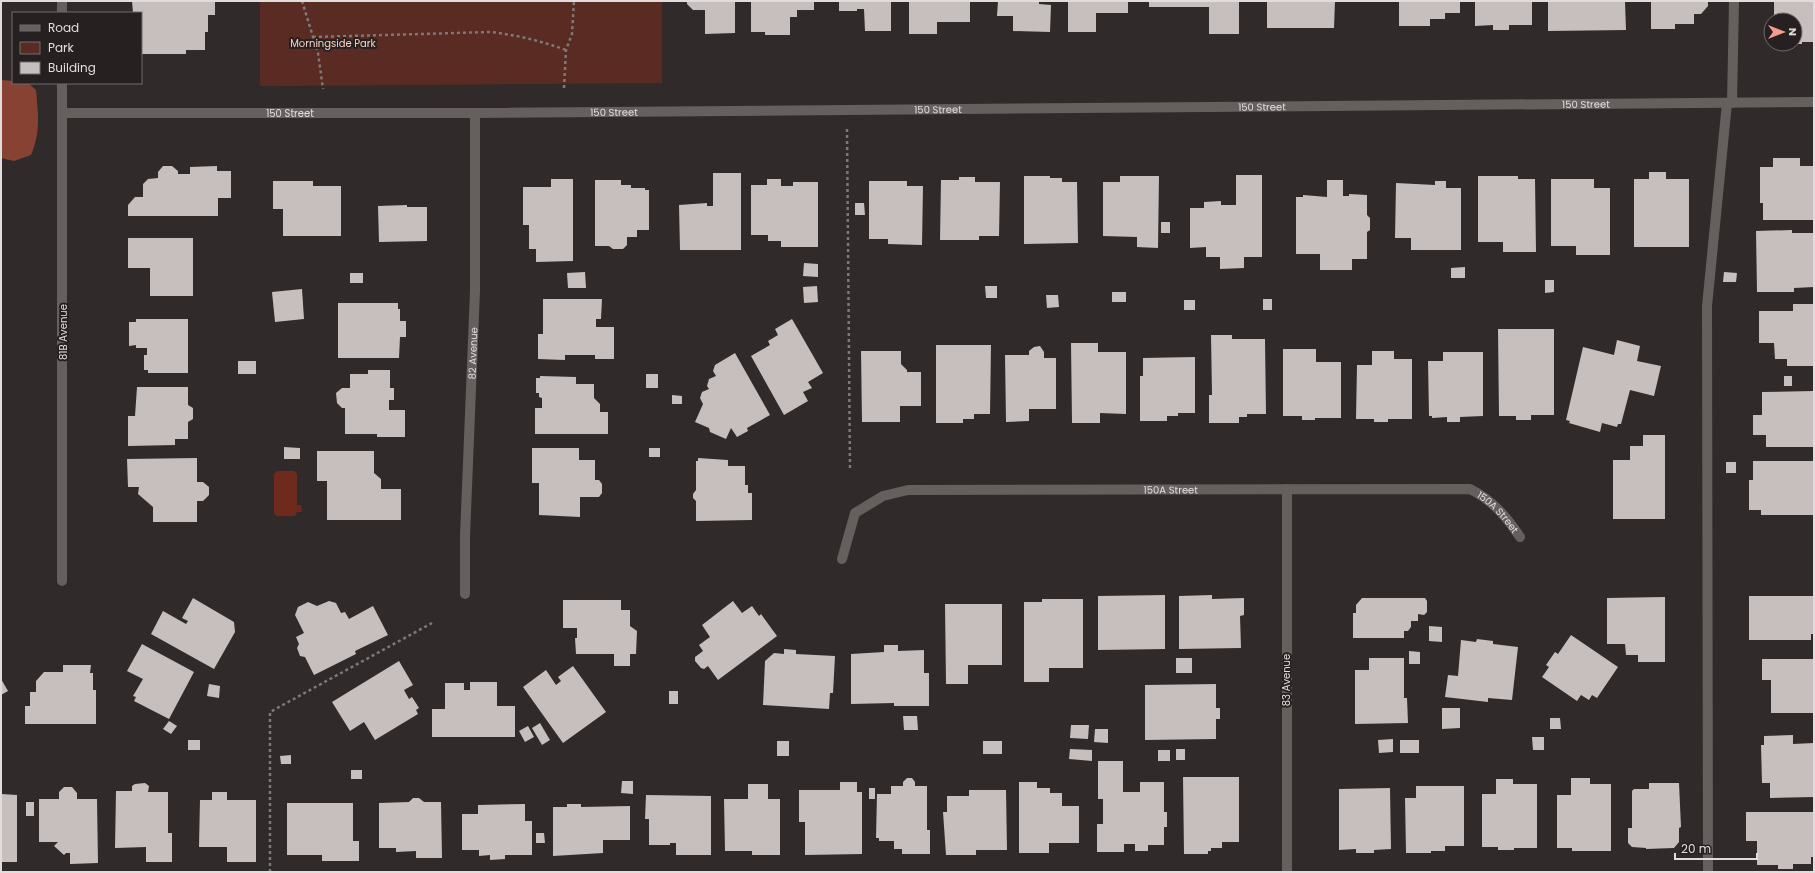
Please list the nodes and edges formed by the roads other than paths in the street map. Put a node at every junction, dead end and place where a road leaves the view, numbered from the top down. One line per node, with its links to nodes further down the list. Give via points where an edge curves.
1 (62, 1): 3 (street)
2 (1734, 1): 6 (street)
3 (62, 12)
4 (62, 84): 7 (street, 81B Avenue)
5 (1814, 102): 6 (street, 150 Street)
6 (1730, 103): 8 (street, 150 Street); 15 (street, via 1707,306)
7 (62, 113): 8 (street, 150 Street); 12 (street, 81B Avenue)
8 (475, 113): 13 (street, 82 Avenue, via 474,306 464,536)
9 (1287, 488): 10 (street, 150A Street, via 1470,489 1483,495 1496,506); 11 (street, 150A Street, via 908,490 882,496 855,513); 14 (street, 83 Avenue)
10 (1520, 537)
11 (842, 559)
12 (62, 581)
13 (464, 594)
14 (1287, 872)
15 (1708, 872)

